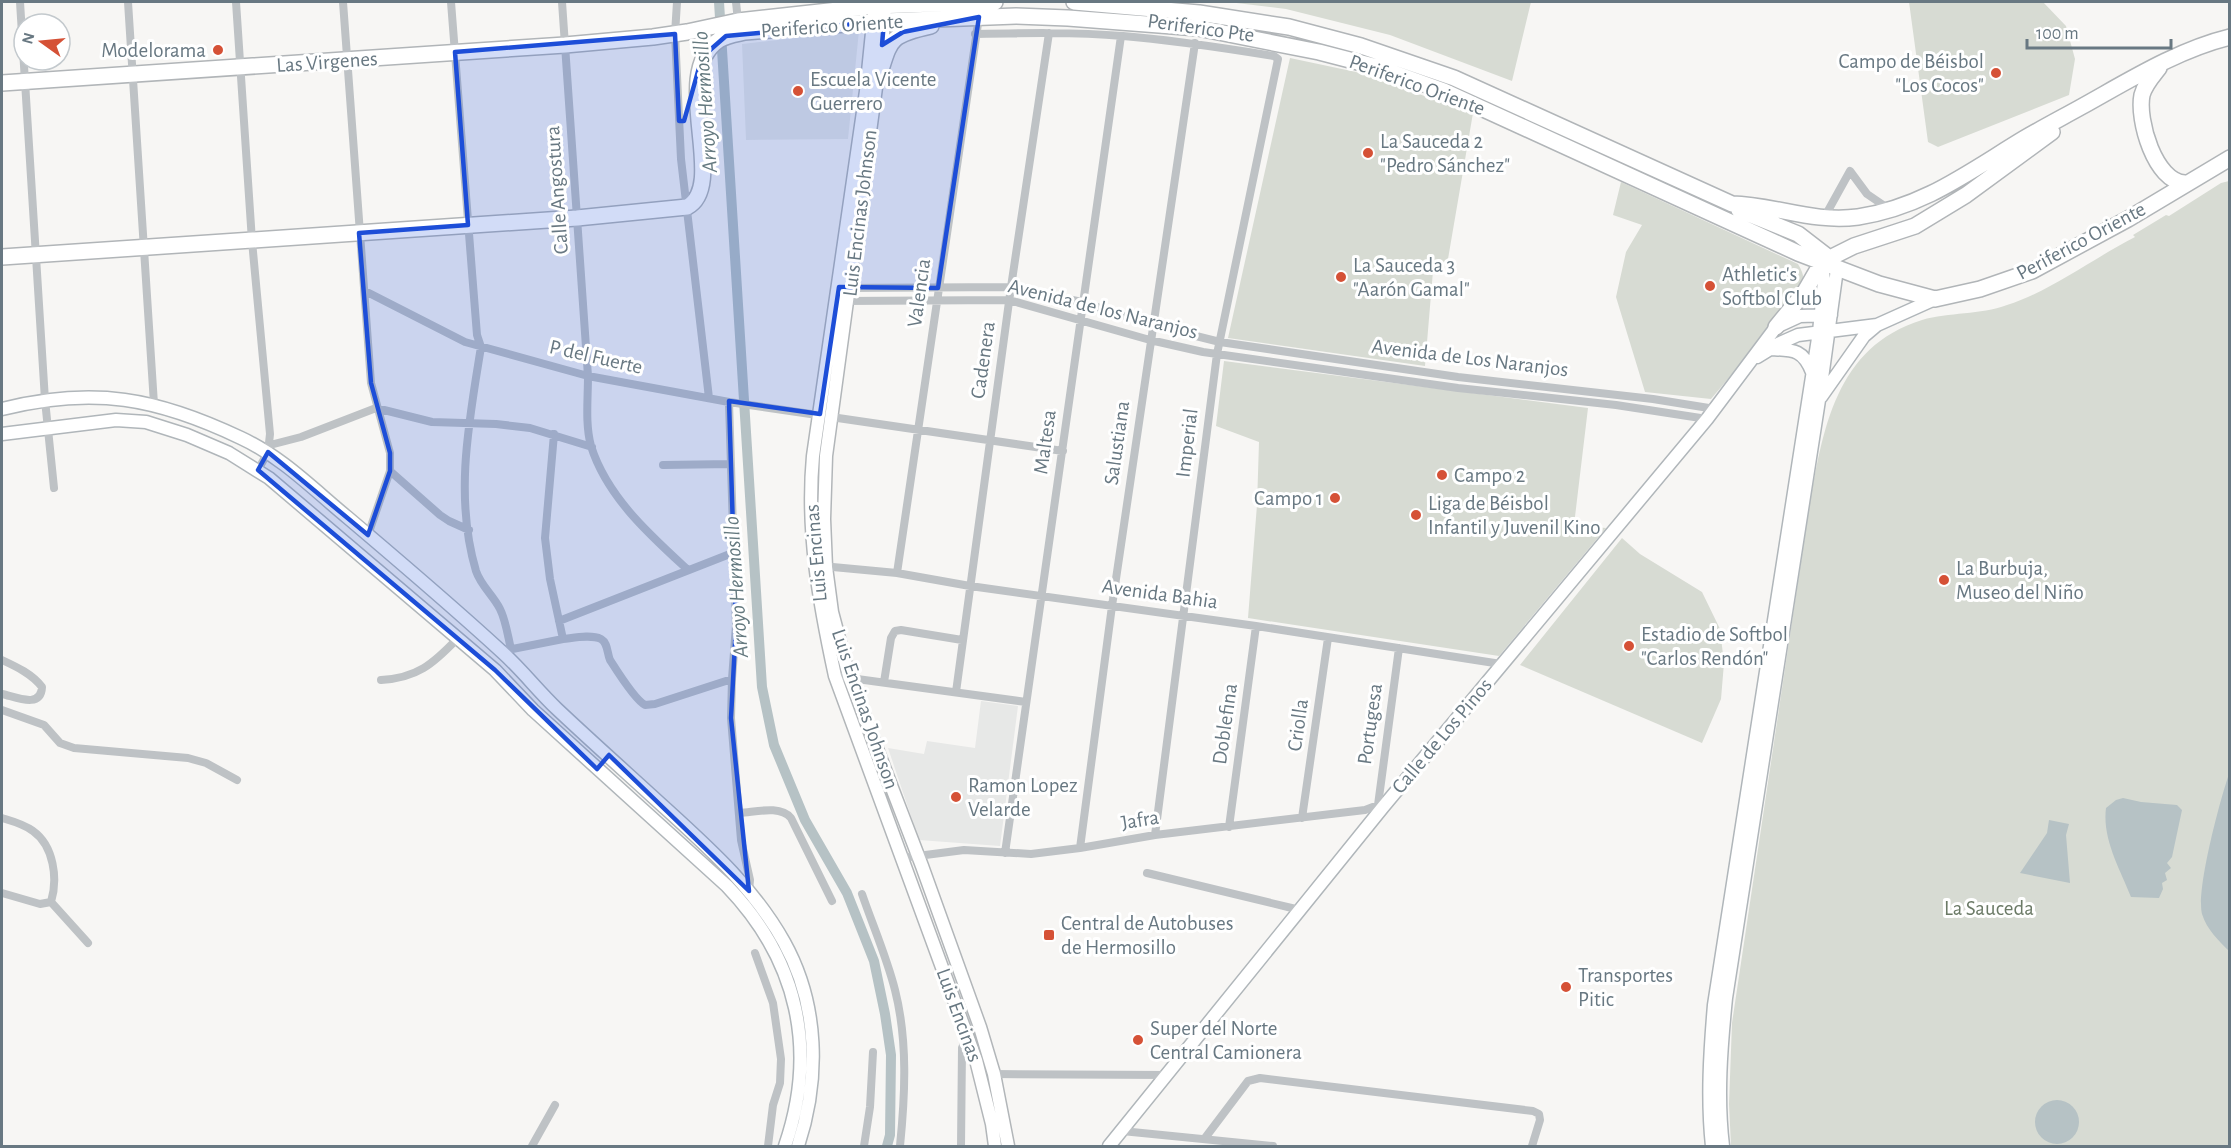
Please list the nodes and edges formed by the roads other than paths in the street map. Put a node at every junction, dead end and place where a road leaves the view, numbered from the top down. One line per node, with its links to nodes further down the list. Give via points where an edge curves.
1 (20, 2): 28 (street)
2 (128, 2): 27 (street)
3 (236, 2): 26 (street)
4 (344, 2): 24 (street)
5 (451, 2): 22 (street)
6 (562, 2): 21 (street, Calle Angostura)
7 (677, 2): 15 (street)
8 (736, 2): 13 (street)
9 (994, 2): 11 (highway, Periferico Oriente)
10 (1074, 2): 36 (highway, Periferico Oriente, via 1199,13 1277,25 1361,46 1454,78)
11 (879, 9): 12 (highway, Periferico Oriente); 13 (highway, Periferico Oriente); 16 (highway, Periferico Oriente); 30 (main road, Luis Encinas Johnson); 49 (main road)
12 (973, 17): 17 (street, Valencia); 30 (highway, via 903,32 894,38); 47 (highway, Periferico Oriente, via 1068,18 1198,28 1377,67 1444,91 1798,253)
13 (738, 21): 16 (highway, Periferico Oriente)
14 (1049, 33): 17 (street, Periferico Pte); 18 (street, Periferico Pte); 48 (street, Cadenera)
15 (675, 34): 16 (highway, Periferico Oriente, via 703,29); 21 (highway, Las Virgenes); 37 (street)
16 (721, 34): 37 (highway, via 702,57 699,69 702,184 696,201)
17 (975, 34): 50 (street, Valencia)
18 (1121, 36): 20 (street, Periferico Pte); 56 (street, Maltesa)
19 (2229, 37): 25 (highway, Periferico Oriente)
20 (1195, 43): 23 (street, Periferico Pte); 59 (street, Salustiana)
21 (565, 45): 22 (highway, Las Virgenes); 39 (street, Calle Angostura)
22 (455, 52): 24 (highway, Las Virgenes); 41 (street)
23 (1278, 59): 64 (street, Imperial)
24 (348, 61): 26 (highway, Las Virgenes); 42 (street)
25 (2163, 63): 31 (highway, Periferico Oriente); 35 (highway, via 2147,82 2141,112 2157,164 2172,180)
26 (240, 68): 27 (highway, Las Virgenes); 43 (street)
27 (133, 75): 28 (highway, Las Virgenes); 44 (street)
28 (25, 81): 29 (highway, Las Virgenes); 45 (street)
29 (2, 82)
30 (877, 82): 49 (main road, Luis Encinas Johnson)
31 (2082, 107): 38 (highway, Periferico Oriente, via 1955,183); 47 (highway, via 1934,215 1915,226 1854,246)
32 (2229, 158): 34 (highway, Periferico Oriente)
33 (2229, 168): 34 (highway)
34 (2210, 170): 35 (highway, Periferico Oriente)
35 (2185, 183): 52 (highway, Periferico Oriente, via 2032,271)
36 (1732, 204): 40 (highway, Periferico Oriente); 47 (highway, via 1798,234)
37 (687, 207): 39 (highway); 73 (street)
38 (1891, 210): 40 (highway, Periferico Oriente); 40 (street, via 1867,194 1850,171)
39 (577, 218): 41 (highway); 71 (street, Calle Angostura)
40 (1824, 219)
41 (468, 225): 42 (highway); 65 (street)
42 (359, 232): 43 (highway); 51 (street)
43 (252, 241): 44 (highway); 91 (street)
44 (143, 247): 45 (highway); 77 (street)
45 (37, 254): 46 (highway); 74 (street)
46 (2, 257)
47 (1830, 263): 52 (highway, Periferico Oriente, via 1879,284); 57 (main road, via 1824,281); 61 (highway)
48 (1011, 286): 50 (street, Avenida de los Naranjos); 54 (street, Cadenera); 56 (street, Avenida de los Naranjos)
49 (845, 287): 50 (street, Avenida de los Naranjos); 55 (main road, Luis Encinas Johnson)
50 (938, 288): 53 (street, Valencia)
51 (365, 291): 65 (street, P del Fuerte, via 451,336); 78 (street, via 370,377)
52 (1935, 299): 60 (main road)
53 (937, 300): 54 (street, Avenida de los Naranjos); 55 (street, Avenida de los Naranjos); 86 (street, Valencia)
54 (1009, 300): 58 (street, Avenida de los Naranjos); 89 (street, Cadenera)
55 (843, 301): 81 (main road, Luis Encinas); 82 (main road, Luis Encinas Johnson)
56 (1082, 302): 58 (street, Maltesa); 59 (street, Avenida de los Naranjos)
57 (1826, 315): 61 (main road, via 1793,318); 62 (main road)
58 (1080, 319): 63 (street, Avenida de los Naranjos); 92 (street, Maltesa)
59 (1152, 325): 63 (street, Salustiana); 64 (street, Avenida de los Naranjos)
60 (1877, 325): 62 (main road); 75 (main road, via 1855,346)
61 (1776, 327): 68 (main road, Calle de Los Pinos)
62 (1824, 331): 66 (main road, via 1790,338); 70 (main road); 75 (main road)
63 (1150, 340): 67 (street, Avenida de los Naranjos); 106 (street, Salustiana)
64 (1220, 342): 67 (street, Imperial); 69 (street, Avenida de Los Naranjos)
65 (481, 347): 71 (street, P del Fuerte); 84 (street)
66 (1771, 349): 68 (main road); 70 (main road, via 1799,353)
67 (1217, 354): 72 (street, Avenida de Los Naranjos); 107 (street, Imperial)
68 (1750, 361): 80 (main road, Calle de Los Pinos)
69 (1423, 372): 72 (street); 80 (street, Avenida de Los Naranjos)
70 (1813, 373): 168 (main road, via 1714,1005 1709,1069)
71 (588, 376): 73 (street, P del Fuerte); 90 (street, Calle Angostura)
72 (1422, 383): 83 (street, Avenida de Los Naranjos)
73 (709, 398): 76 (street, P del Fuerte)
74 (45, 400): 77 (main road, via 101,397); 79 (main road); 85 (street)
75 (1819, 400): 169 (main road, via 1726,998 1720,1055)
76 (729, 402): 81 (street, P del Fuerte); 93 (street)
77 (154, 404): 91 (main road)
78 (376, 408): 84 (street, via 432,422); 91 (street); 96 (street, via 388,443)
79 (2, 409)
80 (1715, 409): 83 (main road, Calle de Los Pinos)
81 (820, 414): 82 (street, P del Fuerte); 101 (main road, Luis Encinas, via 811,510)
82 (833, 417): 86 (street, P del Fuerte); 101 (main road, Luis Encinas Johnson, via 825,471)
83 (1707, 419): 117 (main road, Calle de Los Pinos)
84 (468, 423): 88 (street); 98 (street, via 464,475)
85 (48, 428): 87 (main road); 95 (main road, via 116,420 146,422 229,453); 97 (street)
86 (918, 430): 89 (street, P del Fuerte); 103 (street, Valencia)
87 (2, 434)
88 (554, 434): 90 (street); 108 (street, via 545,538)
89 (990, 441): 92 (street, P del Fuerte); 104 (street, Cadenera)
90 (592, 447): 102 (street, Calle Angostura, via 630,513)
91 (269, 448): 95 (street); 99 (main road)
92 (1063, 451): 105 (street, Maltesa)
93 (731, 464): 94 (street); 100 (street)
94 (663, 465)
95 (258, 471): 111 (main road)
96 (390, 471): 98 (street, via 449,521); 99 (street)
97 (54, 488)
98 (469, 530): 115 (street, via 479,579 499,608)
99 (368, 535): 115 (main road)
100 (735, 552): 102 (street); 120 (street)
101 (820, 565): 103 (street, Avenida Bahia); 118 (main road, Luis Encinas, via 822,615); 119 (main road, Luis Encinas Johnson)
102 (687, 569): 108 (street)
103 (897, 573): 104 (street, Avenida Bahia)
104 (970, 586): 105 (street, Avenida Bahia); 113 (street, Cadenera)
105 (1041, 595): 106 (street, Avenida Bahia); 125 (street, Maltesa)
106 (1112, 606): 107 (street, Avenida Bahia); 136 (street, Salustiana)
107 (1184, 616): 109 (street, Avenida Bahia); 135 (street, Imperial)
108 (560, 621): 112 (street)
109 (1256, 626): 110 (street, Avenida Bahia); 134 (street, Doblefina)
110 (1328, 638): 114 (street, Avenida Bahia); 133 (street, Criolla)
111 (457, 639): 121 (street, via 437,660 419,671); 128 (main road, via 495,670)
112 (562, 639): 115 (street); 120 (street, via 601,639 611,661 645,705)
113 (962, 640): 122 (street, via 894,631); 123 (street, Cadenera)
114 (1399, 648): 117 (street, Avenida Bahia); 130 (street, Portugesa)
115 (506, 650): 127 (main road, via 556,708)
116 (2, 660): 124 (street, via 37,680 42,694 31,701)
117 (1501, 664): 130 (main road, Calle de Los Pinos)
118 (835, 676): 119 (street); 139 (main road, Luis Encinas)
119 (849, 676): 122 (street); 138 (main road, Luis Encinas Johnson)
120 (732, 679): 131 (street, via 731,718)
121 (381, 680)
122 (884, 682): 123 (street)
123 (956, 692): 125 (street)
124 (2, 694)
125 (1026, 702): 137 (street, Maltesa)
126 (2, 710): 129 (street, via 44,725 60,743 74,748 188,758)
127 (609, 755): 128 (main road); 141 (main road, via 711,849)
128 (597, 769): 158 (main road, via 727,886 747,909 778,959 795,1001 801,1045 798,1096)
129 (237, 780)
130 (1380, 806): 133 (street, Jafra); 146 (main road, Calle de Los Pinos)
131 (740, 813): 141 (street); 144 (street, via 786,812)
132 (2, 818): 145 (street, via 25,826 40,837 48,850 54,870)
133 (1302, 818): 134 (street, Jafra)
134 (1229, 827): 135 (street, Jafra)
135 (1155, 835): 136 (street, Jafra)
136 (1080, 848): 137 (street, Jafra)
137 (1005, 853): 138 (street, Jafra, via 964,850)
138 (917, 854): 139 (street, Jafra); 151 (main road, Luis Encinas Johnson)
139 (903, 858): 149 (main road, Luis Encinas)
140 (1148, 873): 146 (street)
141 (749, 891): 159 (main road, via 784,943 806,994 812,1025 812,1083)
142 (2, 893): 145 (street, via 40,904)
143 (862, 894): 161 (street, via 895,991 903,1054)
144 (832, 901)
145 (51, 902): 147 (street)
146 (1300, 910): 152 (main road, Calle de Los Pinos)
147 (88, 943)
148 (755, 953): 157 (street, via 772,1003 781,1059)
149 (967, 1037): 162 (street, via 962,1048); 163 (main road, Luis Encinas, via 984,1089)
150 (873, 1052): 160 (street)
151 (994, 1074): 152 (street); 164 (main road, Luis Encinas Johnson)
152 (1168, 1075): 154 (main road, Calle de Los Pinos)
153 (555, 1105): 156 (street)
154 (1122, 1131): 155 (street); 165 (main road, Calle de Los Pinos)
155 (1204, 1138): 166 (street); 167 (street, via 1248,1081 1260,1077 1533,1111 1540,1120)
156 (532, 1146)
157 (768, 1146)
158 (785, 1146)
159 (798, 1146)
160 (864, 1146)
161 (900, 1146)
162 (961, 1146)
163 (995, 1146)
164 (1008, 1146)
165 (1109, 1146)
166 (1273, 1146)
167 (1532, 1146)
168 (1712, 1146)
169 (1723, 1146)

